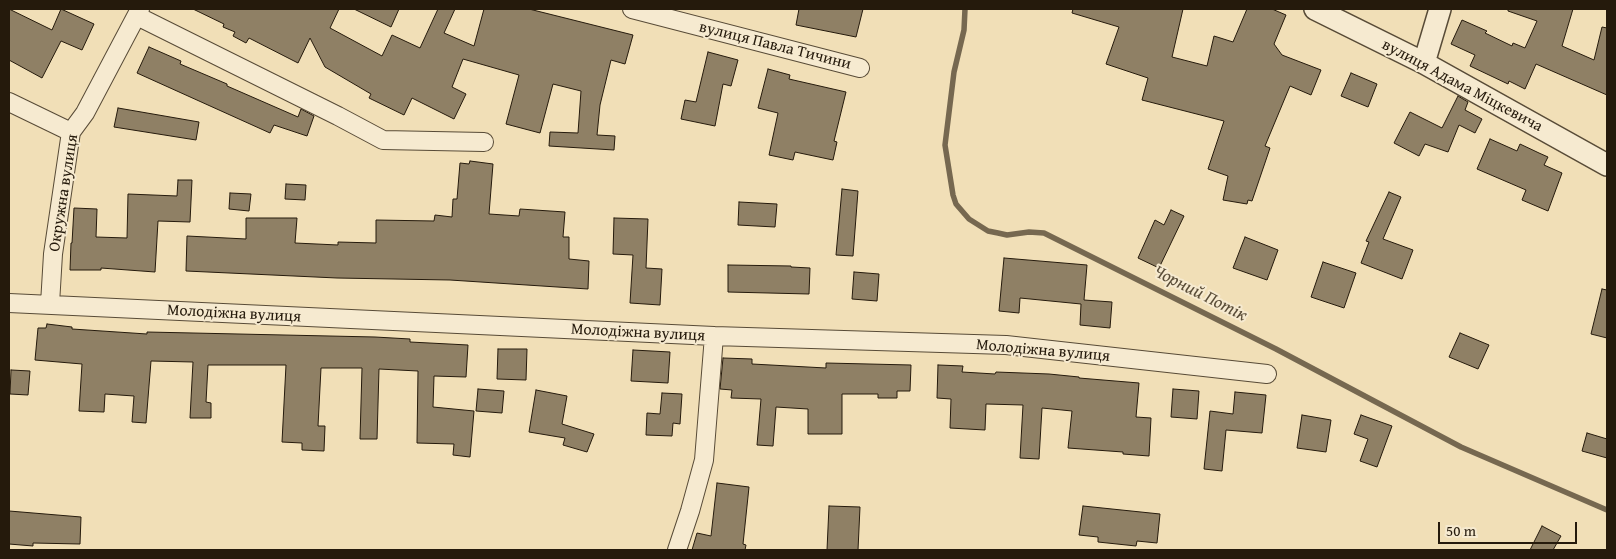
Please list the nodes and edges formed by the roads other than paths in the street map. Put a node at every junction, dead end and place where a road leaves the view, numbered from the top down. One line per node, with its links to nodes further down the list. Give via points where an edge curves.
1 (632, 9): 6 (street, вулиця Павла Тичини)
2 (1315, 9): 5 (street, вулиця Адама Міцкевича)
3 (1440, 9): 5 (street)
4 (138, 13): 8 (street, Окружна вулиця, via 85,113); 9 (street, via 383,140)
5 (1424, 63): 10 (street, вулиця Адама Міцкевича)
6 (860, 68)
7 (9, 102): 8 (street)
8 (71, 132): 12 (street, Окружна вулиця, via 53,254)
9 (484, 142)
10 (1607, 165)
11 (9, 303): 12 (street, Молодіжна вулиця)
12 (50, 304): 13 (street, Молодіжна вулиця)
13 (714, 336): 14 (street, Молодіжна вулиця, via 1006,345); 15 (street, via 704,460)
14 (1267, 374)
15 (677, 550)

